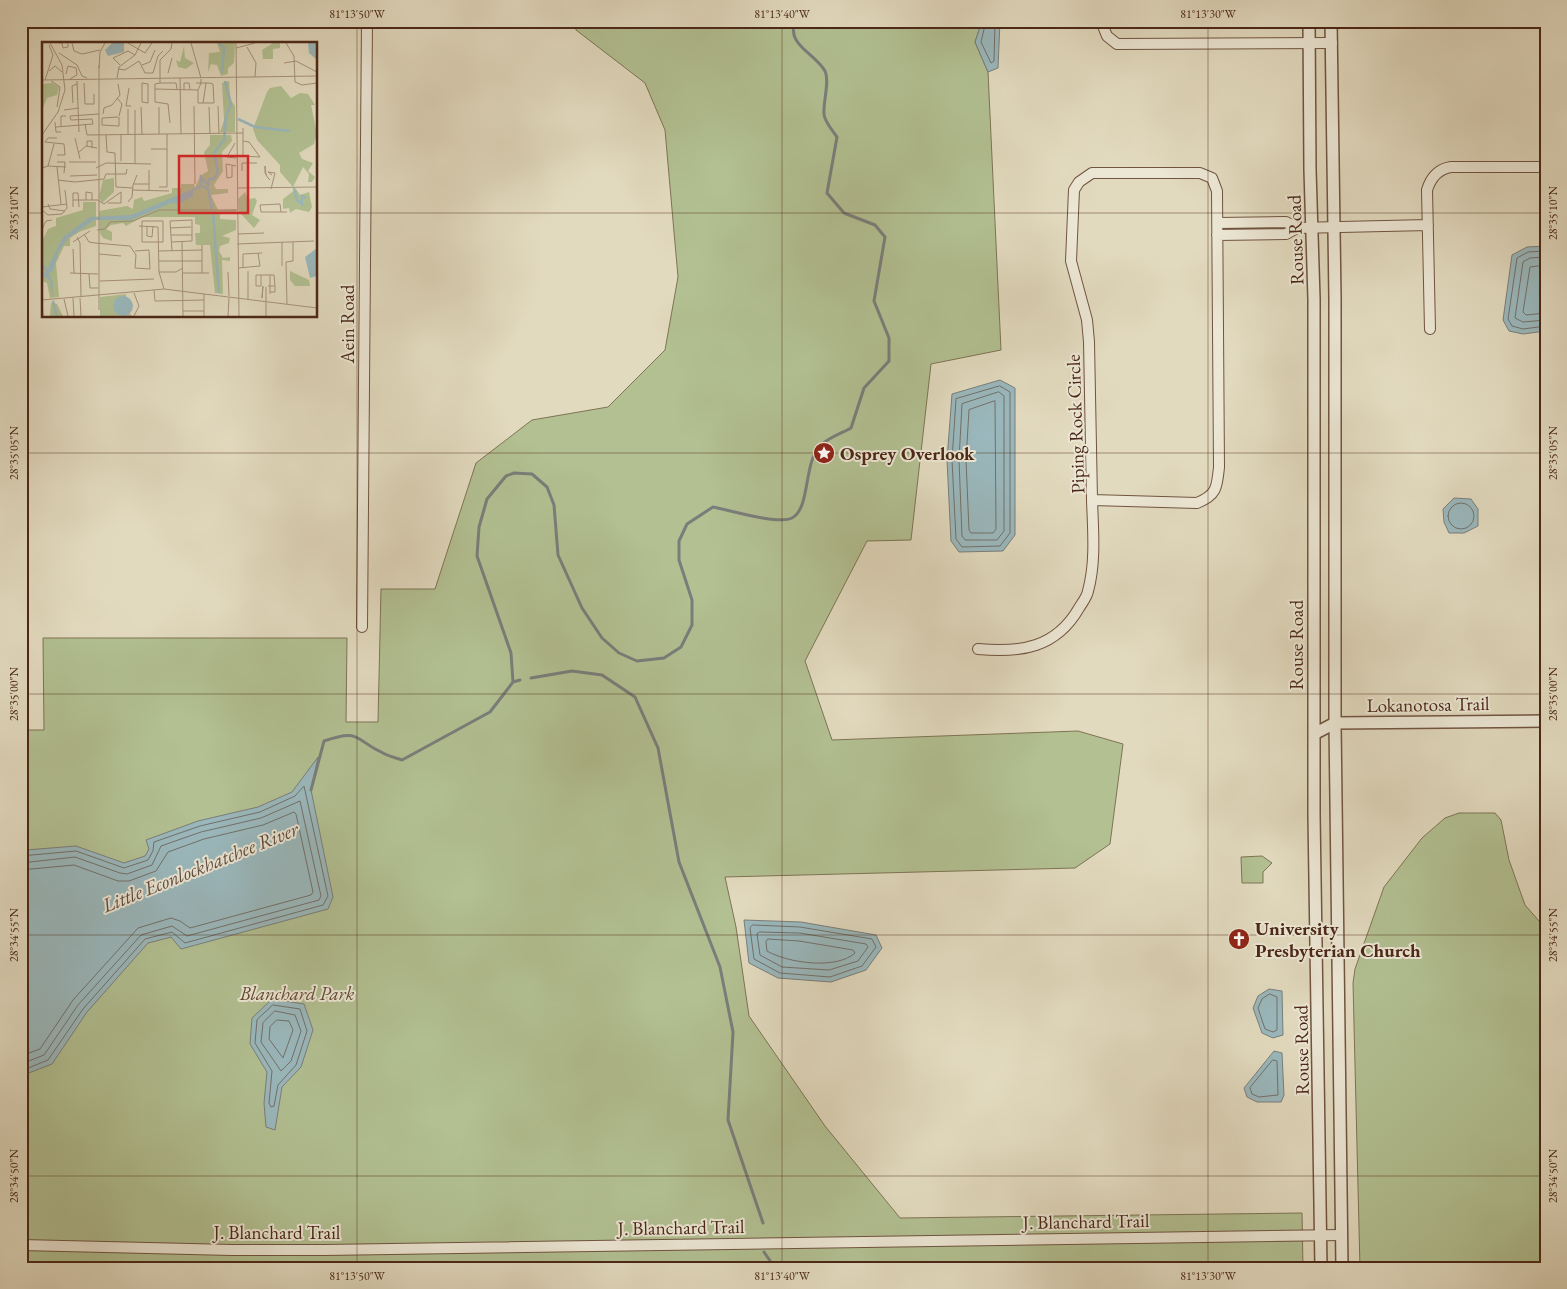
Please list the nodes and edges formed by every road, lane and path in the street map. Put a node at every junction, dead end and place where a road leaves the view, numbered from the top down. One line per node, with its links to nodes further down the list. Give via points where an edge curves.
1 (367, 21): 20 (street, Aein Road)
2 (1101, 21): 7 (street, via 1106,36 1117,44)
3 (1309, 21): 7 (street, Rouse Road)
4 (1332, 21): 8 (street, Rouse Road)
5 (1488, 21): 6 (street)
6 (1546, 22)
7 (1309, 43): 8 (street); 15 (street, Rouse Road)
8 (1332, 43): 13 (street, Rouse Road)
9 (1546, 167): 12 (street, via 1444,168 1430,180 1427,190)
10 (1218, 223): 11 (street); 17 (street, Piping Rock Circle); 19 (street, Piping Rock Circle, via 1218,191 1212,178 1200,173 1092,173 1074,190 1071,261 1087,320 1089,342)
11 (1254, 223): 14 (street, via 1286,222); 16 (street)
12 (1428, 225): 13 (street); 18 (street)
13 (1334, 227): 15 (street); 23 (street, Rouse Road)
14 (1297, 228): 15 (street); 16 (street, via 1286,234)
15 (1312, 228): 24 (street, Rouse Road)
16 (1254, 234): 17 (street)
17 (1217, 235): 19 (street, Piping Rock Circle, via 1220,467 1217,487 1210,497 1197,502)
18 (1430, 329)
19 (1092, 500): 21 (street, via 1090,585 1072,621 1050,640 1032,648 1003,652)
20 (362, 627)
21 (978, 649)
22 (1546, 721): 23 (street, Lokanotosa Trail)
23 (1335, 723): 24 (street, Lokanotosa Trail); 25 (street, Rouse Road)
24 (1314, 734): 26 (street, Rouse Road)
25 (1342, 1235): 26 (street, J. Blanchard Trail); 29 (street, Rouse Road)
26 (1321, 1236): 27 (street, J. Blanchard Trail, via 324,1250); 28 (street, Rouse Road)
27 (21, 1245)
28 (1321, 1268)
29 (1342, 1268)

